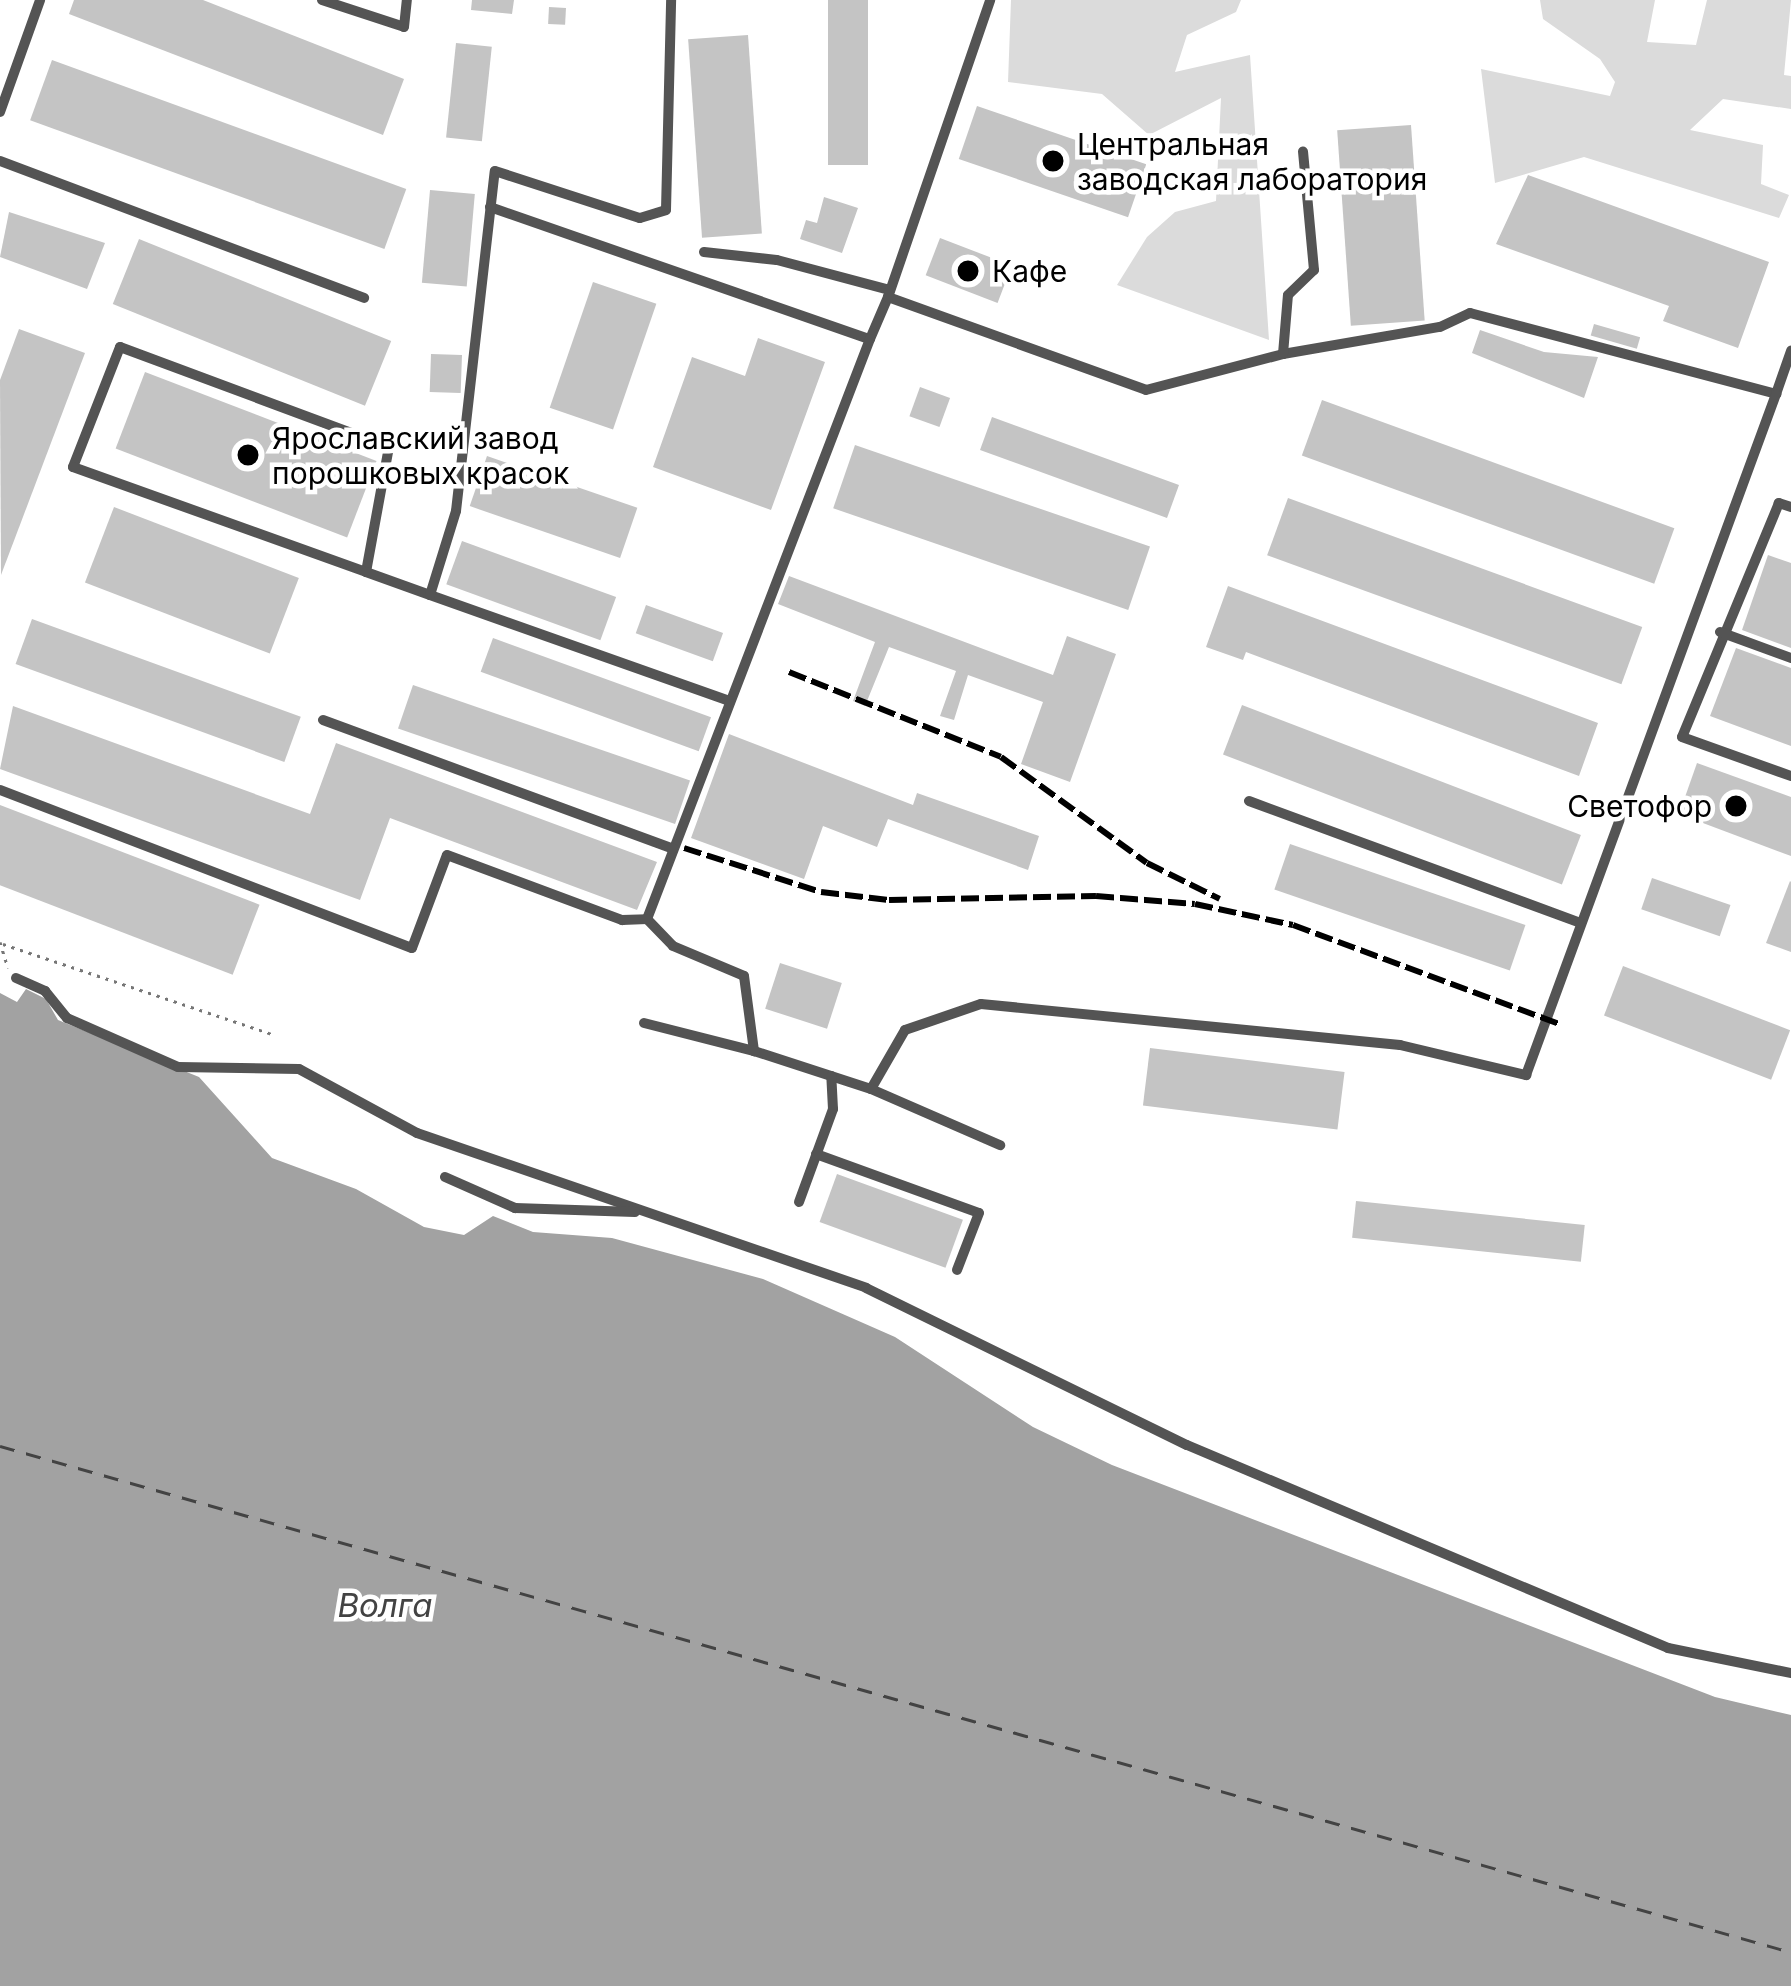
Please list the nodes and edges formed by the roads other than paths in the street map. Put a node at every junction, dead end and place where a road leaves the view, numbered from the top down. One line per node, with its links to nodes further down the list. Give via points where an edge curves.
1 (40, 0): 6 (lane)
2 (322, 0): 3 (lane, via 404,27)
3 (407, 0)
4 (671, 0): 10 (lane, via 666,210 640,218 496,171)
5 (990, 0): 12 (lane)
6 (6, 80): 7 (lane)
7 (0, 112)
8 (1303, 152): 16 (lane, via 1314,270 1288,295)
9 (0, 161): 13 (lane)
10 (490, 207): 14 (lane); 20 (lane, via 456,511)
11 (704, 252): 12 (lane, via 777,260)
12 (889, 293): 14 (lane); 16 (lane, via 1146,389)
13 (364, 298)
14 (870, 339): 23 (lane)
15 (1791, 352): 17 (lane)
16 (1283, 354): 17 (lane, via 1439,327 1470,313)
17 (1776, 394): 30 (lane)
18 (1791, 507): 21 (lane, via 1779,503)
19 (366, 572): 19 (lane, via 389,447 120,347 73,467); 20 (lane)
20 (430, 595): 23 (lane)
21 (1720, 632): 22 (lane); 25 (lane, via 1682,737)
22 (1791, 658)
23 (729, 701): 28 (lane)
24 (323, 720): 28 (lane)
25 (1791, 776)
26 (0, 790): 29 (lane, via 412,948 447,855 622,920)
27 (1249, 801): 30 (lane)
28 (673, 849): 29 (lane)
29 (647, 919): 33 (lane, via 673,946 744,976)
30 (1580, 923): 35 (lane, via 1526,1075 1400,1045 981,1004 905,1030)
31 (16, 978): 40 (lane, via 45,991 67,1018 178,1067 299,1069 417,1133)
32 (644, 1023): 33 (lane)
33 (754, 1051): 34 (lane)
34 (831, 1076): 35 (lane); 37 (lane, via 832,1109)
35 (871, 1089): 36 (lane)
36 (1000, 1145)
37 (816, 1154): 39 (lane); 41 (lane, via 979,1213)
38 (445, 1177): 40 (lane, via 515,1208)
39 (799, 1202)
40 (644, 1212): 42 (lane, via 866,1288 1187,1445 1668,1648)
41 (957, 1270)
42 (1791, 1673)

